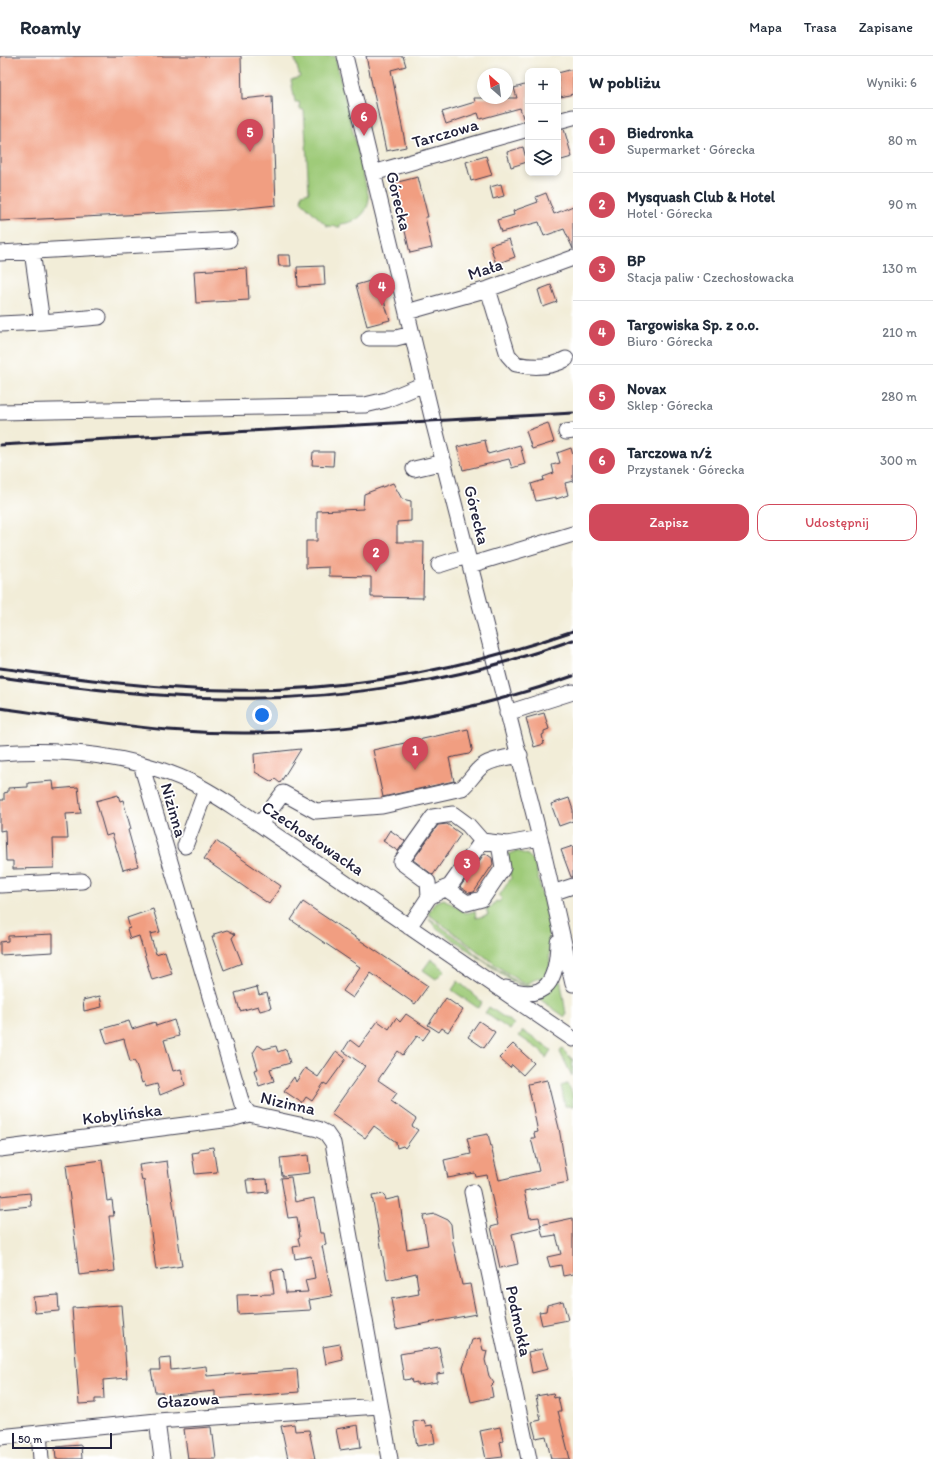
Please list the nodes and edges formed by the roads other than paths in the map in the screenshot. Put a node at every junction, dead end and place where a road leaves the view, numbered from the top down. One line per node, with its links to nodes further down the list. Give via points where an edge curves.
1 (345, 56): 5 (street, Górecka)
2 (573, 117): 3 (street)
3 (561, 120)
4 (525, 130): 5 (street, Tarczowa)
5 (373, 173): 11 (street, Górecka)
6 (229, 240): 7 (street)
7 (32, 251): 8 (street); 13 (street)
8 (0, 252)
9 (573, 258): 10 (street, Mała)
10 (488, 288): 11 (street, Mała); 17 (street, via 508,355 516,364 542,367)
11 (407, 312): 15 (street, Górecka)
12 (99, 317): 13 (street)
13 (42, 322): 14 (street)
14 (0, 324)
15 (412, 334): 16 (street, via 396,338); 18 (street, Górecka)
16 (369, 338)
17 (566, 359)
18 (424, 384): 19 (street, via 386,400 365,405); 20 (street, Górecka)
19 (0, 412)
20 (444, 462): 21 (street); 23 (street, Górecka)
21 (414, 470)
22 (573, 534): 23 (street)
23 (469, 561): 24 (street); 26 (street, Górecka)
24 (439, 565)
25 (573, 692): 26 (street)
26 (507, 713): 28 (street, Górecka)
27 (0, 753): 29 (street, Czechosłowacka, via 79,754)
28 (520, 755): 31 (street, via 490,761 479,768 462,788 382,806 316,811 282,793); 32 (street, Górecka)
29 (141, 764): 30 (street, Czechosłowacka, via 173,774); 47 (street, Nizinna, via 237,1089)
30 (206, 790): 31 (street, Czechosłowacka); 35 (street)
31 (260, 824): 43 (street, Czechosłowacka)
32 (540, 838): 34 (street); 40 (street, Górecka)
33 (482, 841): 34 (street); 39 (street, via 450,886); 41 (street, via 468,825 453,814 433,817 401,862 428,882)
34 (499, 843): 39 (street, via 503,868 482,898 467,903)
35 (185, 846)
36 (82, 881): 37 (street)
37 (0, 885)
38 (573, 886): 40 (street)
39 (445, 888): 41 (street)
40 (552, 893): 42 (street, Górecka)
41 (430, 897): 43 (street)
42 (558, 921): 44 (street, via 557,964 550,983 539,990 524,993); 45 (street, Górecka)
43 (409, 927): 44 (street, Czechosłowacka)
44 (488, 981): 46 (street, Czechosłowacka)
45 (573, 984)
46 (573, 1039)
47 (249, 1114): 48 (street, Kobylińska, via 232,1119); 50 (street, Nizinna, via 318,1129 326,1133 333,1143)
48 (0, 1149)
49 (472, 1192): 57 (street, Podmokła)
50 (379, 1406): 51 (street, Głazowa); 56 (street, Nizinna)
51 (157, 1421): 52 (street, Głazowa); 55 (street)
52 (39, 1433): 53 (street, Głazowa); 54 (street)
53 (0, 1437)
54 (41, 1459)
55 (162, 1459)
56 (390, 1459)
57 (529, 1459)

